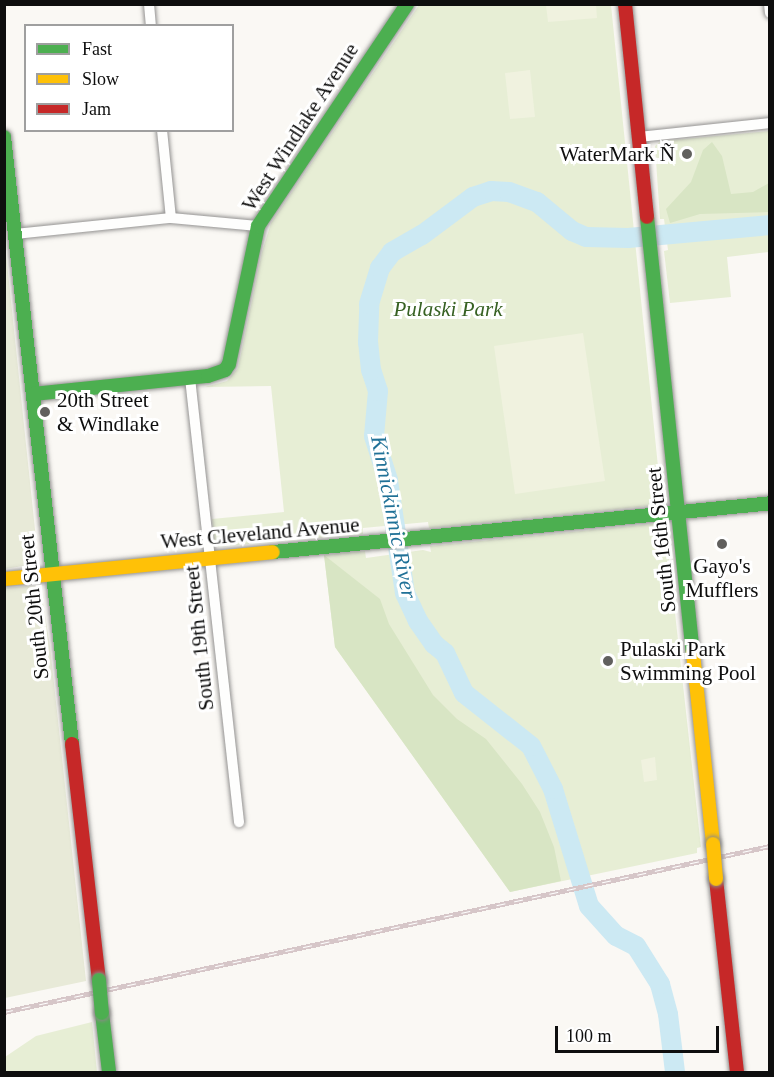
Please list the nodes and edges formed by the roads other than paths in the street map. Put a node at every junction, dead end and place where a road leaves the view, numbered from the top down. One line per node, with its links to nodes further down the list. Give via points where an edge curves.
1 (149, 4): 6 (street)
2 (407, 4): 12 (street, West Windlake Avenue)
3 (625, 4): 10 (street, South 16th Street)
4 (769, 4): 5 (street)
5 (770, 13)
6 (151, 24)
7 (770, 123): 10 (street)
8 (162, 132): 11 (street)
9 (4, 137): 13 (street, South 20th Street)
10 (639, 137): 17 (street, South 16th Street)
11 (171, 218): 12 (street); 13 (street)
12 (258, 226): 14 (street, West Windlake Avenue, via 229,364 217,375)
13 (15, 234): 15 (street, South 20th Street)
14 (190, 378): 15 (street, West Windlake Avenue); 18 (street, South 19th Street)
15 (33, 394): 19 (street, South 20th Street)
16 (770, 503): 17 (street, West Cleveland Avenue)
17 (679, 511): 18 (street, West Cleveland Avenue); 23 (street, South 16th Street, bridge)
18 (209, 559): 19 (street, West Cleveland Avenue); 21 (street, South 19th Street)
19 (51, 575): 20 (street, West Cleveland Avenue); 22 (street, South 20th Street, bridge)
20 (4, 579)
21 (238, 822)
22 (108, 1072)
23 (737, 1072)

